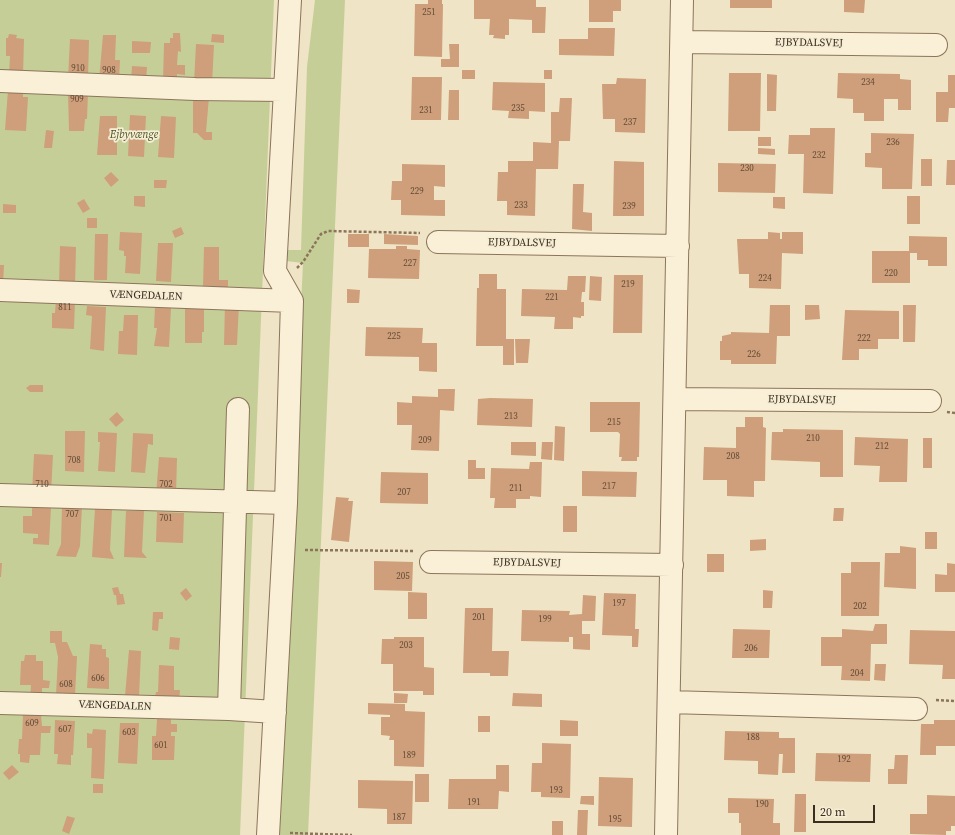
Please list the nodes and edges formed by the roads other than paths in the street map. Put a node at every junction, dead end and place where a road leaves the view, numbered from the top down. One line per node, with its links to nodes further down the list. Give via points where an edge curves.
1 (290, 0): 6 (street)
2 (682, 0): 3 (street)
3 (682, 42): 4 (street, EJBYDALSVEJ); 8 (street)
4 (936, 45)
5 (0, 81): 6 (street)
6 (284, 90): 10 (street, via 275,271)
7 (438, 242): 8 (street, EJBYDALSVEJ)
8 (678, 246): 11 (street)
9 (0, 290): 10 (street, VÆNGEDALEN)
10 (287, 292): 16 (street)
11 (675, 398): 12 (street, EJBYDALSVEJ); 18 (street)
12 (930, 401)
13 (238, 409): 15 (street)
14 (0, 494): 15 (street)
15 (236, 502): 16 (street); 21 (street)
16 (286, 503): 23 (street)
17 (431, 562): 18 (street, EJBYDALSVEJ)
18 (672, 566): 19 (street)
19 (669, 702): 22 (street); 25 (street)
20 (0, 703): 21 (street, VÆNGEDALEN)
21 (230, 709): 23 (street, VÆNGEDALEN)
22 (916, 709)
23 (275, 712): 24 (street)
24 (268, 835)
25 (666, 835)

